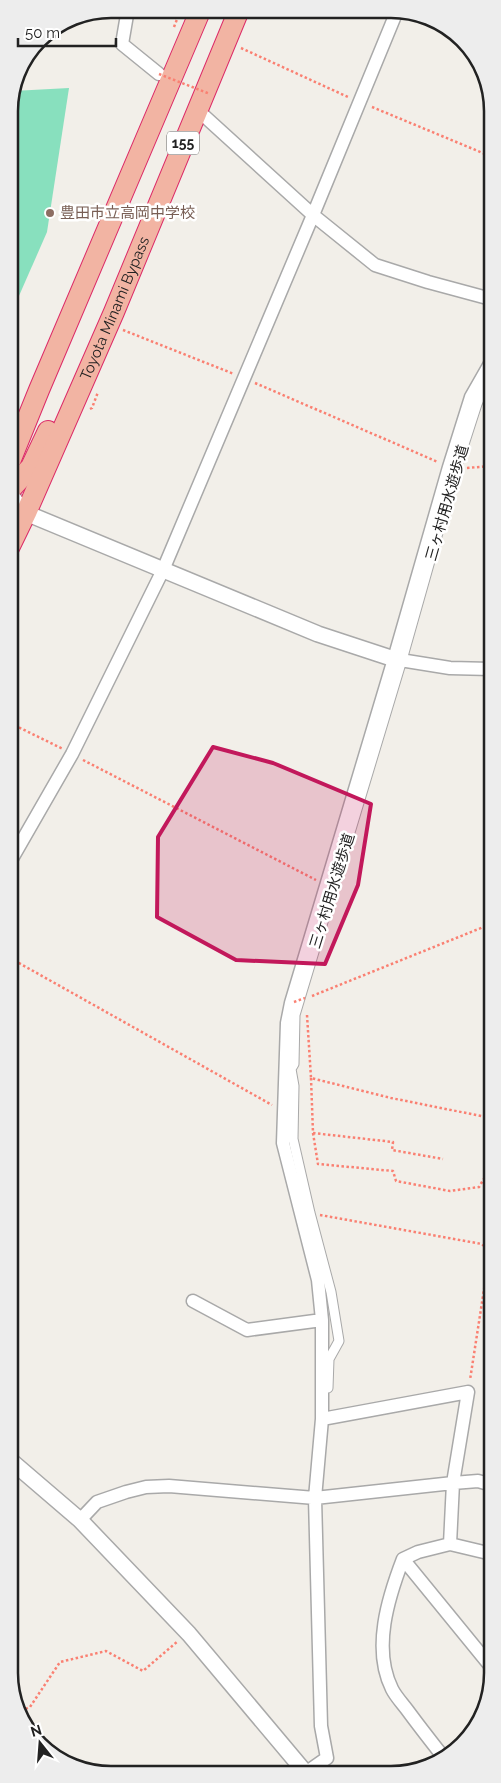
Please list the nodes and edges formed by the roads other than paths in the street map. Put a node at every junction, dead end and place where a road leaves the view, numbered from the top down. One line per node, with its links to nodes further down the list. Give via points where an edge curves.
1 (126, 18): 5 (street, via 122,44)
2 (197, 18): 12 (highway, 155)
3 (236, 18): 9 (highway, Toyota Minami Bypass / 155)
4 (394, 18): 7 (street)
5 (159, 74)
6 (202, 114): 7 (street)
7 (313, 215): 8 (street, via 375,265); 17 (street)
8 (484, 297)
9 (114, 312): 14 (highway, via 89,343); 15 (highway, Toyota Minami Bypass / 155)
10 (484, 375): 13 (street, via 471,397)
11 (484, 389): 13 (street, 三ヶ村用水遊歩道)
12 (18, 442)
13 (452, 468): 18 (street)
14 (18, 496)
15 (18, 497)
16 (18, 504): 17 (street)
17 (164, 570): 18 (street, via 318,634); 20 (street, via 72,754)
18 (398, 660): 19 (street, via 450,668); 22 (street, via 326,886 287,1023 283,1142 318,1280); 23 (street, 三ヶ村用水遊歩道, via 296,1014 294,1064 291,1069 294,1086 293,1139 331,1292 339,1341 329,1359)
19 (484, 669)
20 (18, 848)
21 (193, 1301): 22 (street, via 247,1330)
22 (322, 1320): 23 (street)
23 (325, 1419): 26 (street, via 468,1392); 27 (street)
24 (18, 1468): 28 (street)
25 (483, 1482): 26 (street)
26 (453, 1483): 27 (street); 29 (street)
27 (315, 1498): 28 (street, via 146,1487 97,1502); 35 (street, via 321,1726 328,1758)
28 (80, 1520): 34 (street, via 189,1634)
29 (450, 1544): 30 (street); 31 (street)
30 (483, 1552)
31 (404, 1559): 32 (street); 33 (street, via 382,1634 385,1669 392,1690)
32 (483, 1657)
33 (439, 1752)
34 (301, 1766)
35 (315, 1766)

